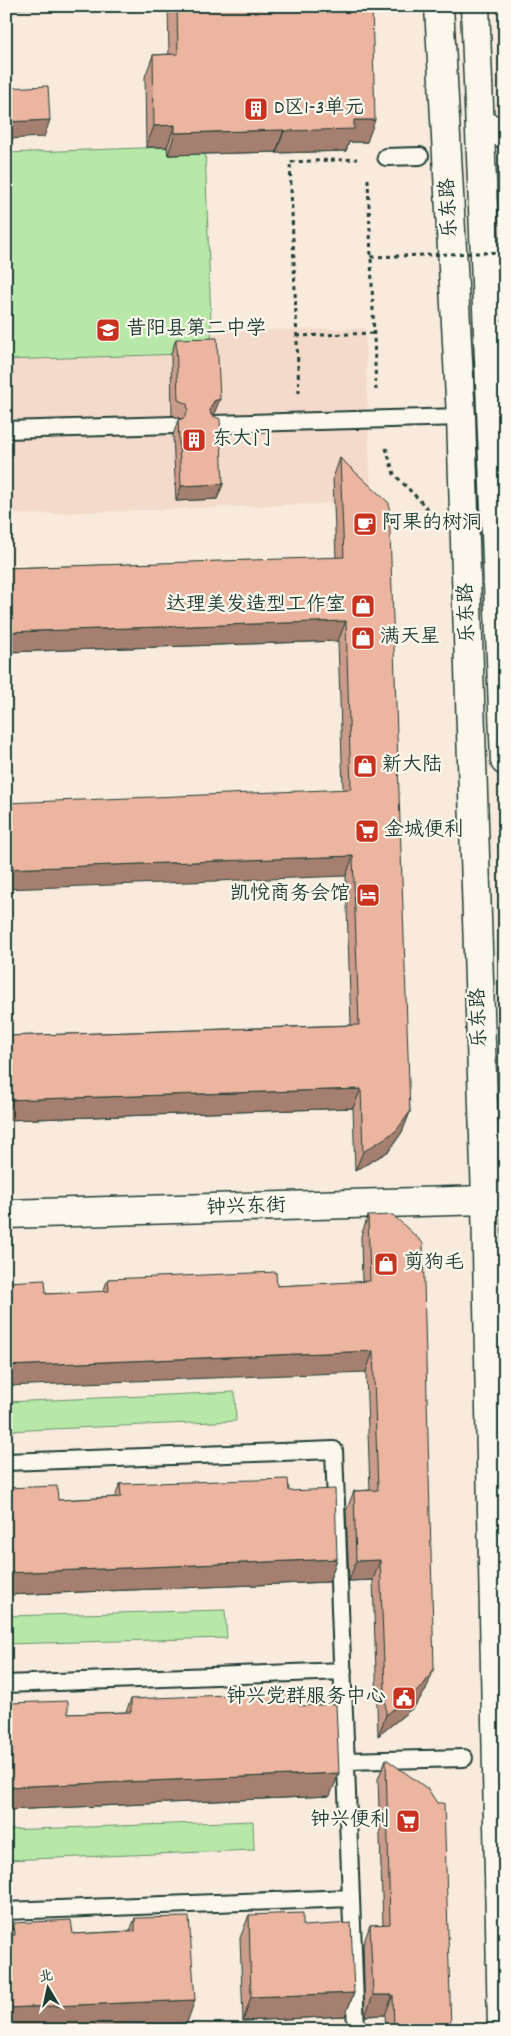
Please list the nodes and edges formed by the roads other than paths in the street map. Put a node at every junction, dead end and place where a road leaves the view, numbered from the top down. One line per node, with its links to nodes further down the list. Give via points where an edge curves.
1 (439, 6): 7 (main road, 乐东路)
2 (475, 6): 3 (main road, 乐东路)
3 (480, 124): 4 (main road); 11 (main road, 乐东路)
4 (505, 134)
5 (420, 156): 6 (lane)
6 (386, 158)
7 (461, 417): 8 (lane); 12 (main road, 乐东路)
8 (214, 424)
9 (173, 425): 10 (lane)
10 (6, 430)
11 (505, 761)
12 (486, 1200): 13 (main road, 钟兴东街); 22 (main road, 乐东路)
13 (6, 1214)
14 (6, 1462): 15 (lane, via 334,1450)
15 (343, 1672): 16 (lane); 18 (lane)
16 (6, 1684)
17 (464, 1758): 18 (lane)
18 (346, 1762): 19 (lane)
19 (351, 1898): 20 (lane); 21 (lane)
20 (6, 1911)
21 (356, 2030)
22 (502, 2030)

